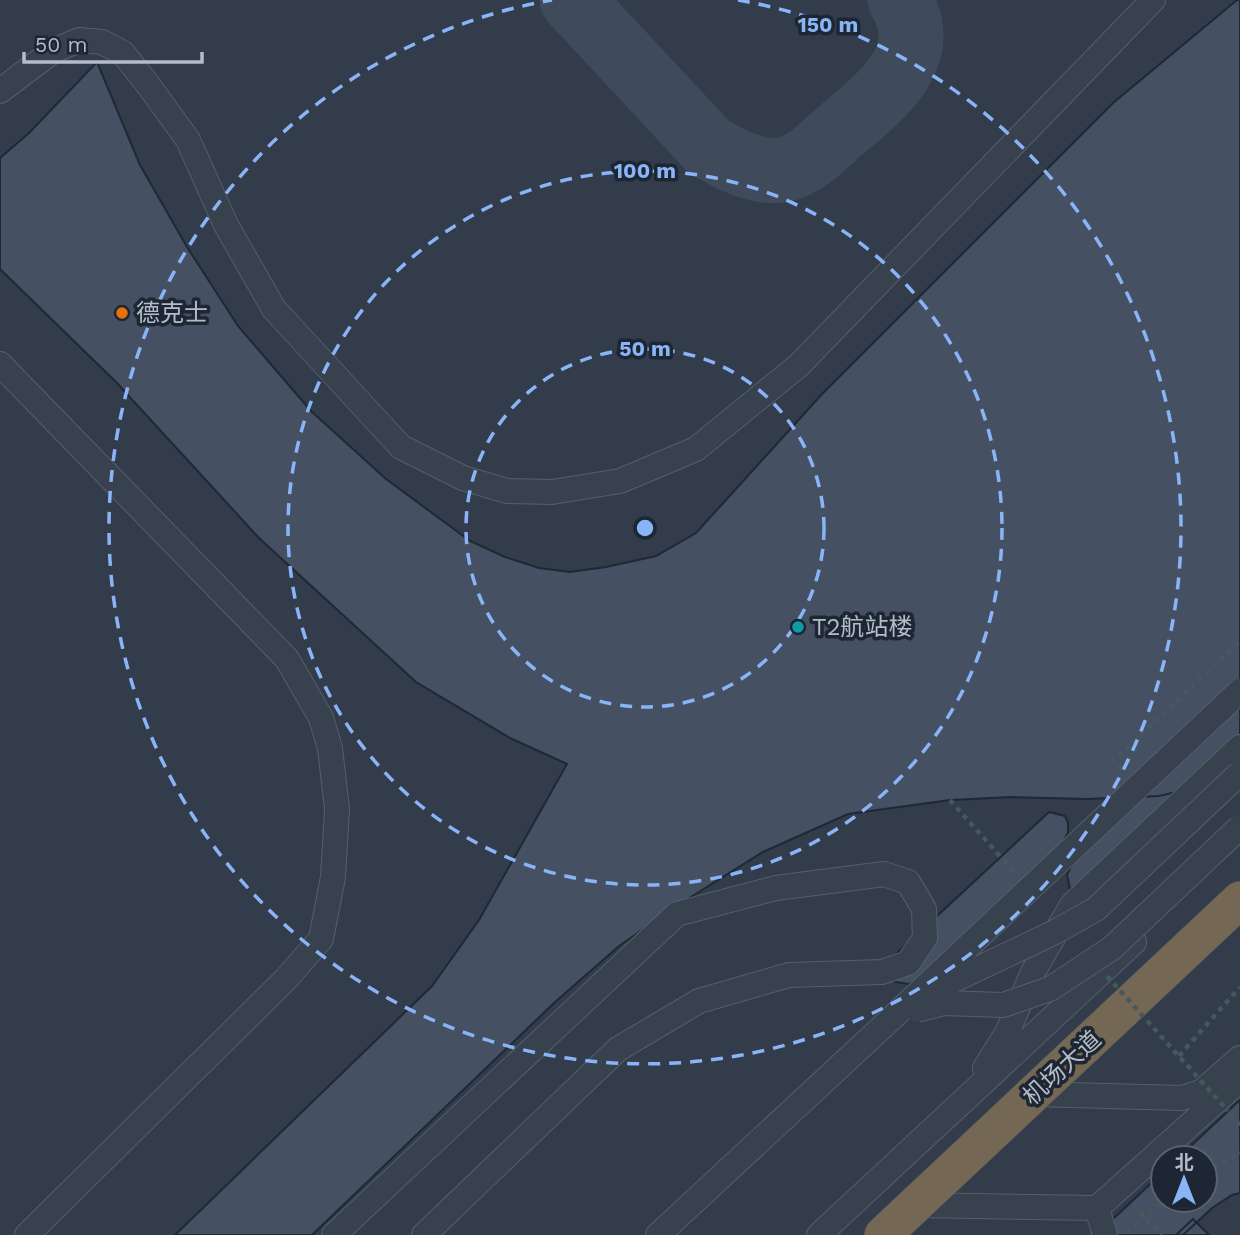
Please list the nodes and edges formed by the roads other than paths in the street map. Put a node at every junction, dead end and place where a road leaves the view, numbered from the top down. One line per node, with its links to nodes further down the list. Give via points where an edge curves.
1 (1153, 0): 2 (street, via 779,382 696,449 620,481 552,492 507,491 474,482 401,447 274,309 226,225 188,140 123,54 102,42 79,40 53,51)
2 (0, 92)
3 (0, 364): 17 (street, via 287,659 321,718 330,748 337,809 333,877 321,939)
4 (1240, 691): 10 (street, bridge)
5 (1240, 747): 14 (street, via 1072,905 1033,972 1007,1033)
6 (1240, 773): 10 (street, bridge, via 1096,909 952,981)
7 (1240, 827): 10 (street, bridge, via 1112,948 1050,989 1003,1005 944,1003)
8 (1240, 844): 14 (street)
9 (1240, 900): 13 (highway, 机场大道)
10 (893, 1017): 20 (street)
11 (1240, 1058): 13 (street, via 1201,1092 1182,1098)
12 (1237, 1088): 16 (street)
13 (1033, 1094): 15 (highway, 机场大道)
14 (963, 1101): 21 (street)
15 (915, 1205): 16 (street); 22 (highway, 机场大道)
16 (1097, 1208): 23 (street)
17 (27, 1235)
18 (334, 1235): 19 (street, via 677,914 790,887 884,874 908,883 924,909 925,938 908,963 882,972 789,975 699,1001 618,1049)
19 (424, 1235)
20 (658, 1235)
21 (819, 1235)
22 (883, 1235)
23 (1105, 1235)

